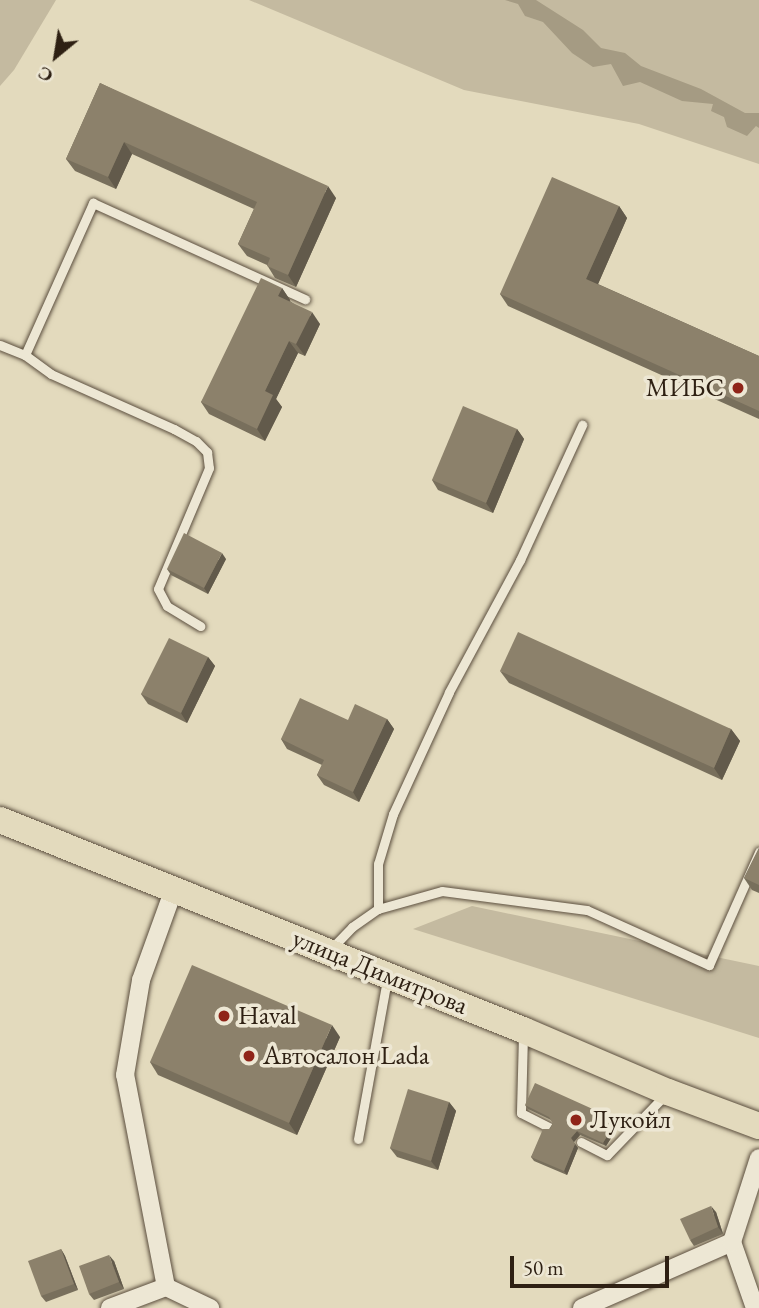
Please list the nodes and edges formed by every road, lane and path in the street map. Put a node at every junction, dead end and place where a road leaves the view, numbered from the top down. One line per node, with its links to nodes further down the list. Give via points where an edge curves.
1 (305, 299): 3 (lane, via 93,202)
2 (0, 345): 3 (lane)
3 (25, 355): 5 (lane, via 51,374 174,429 207,452 209,468 158,589 167,606)
4 (582, 425): 9 (lane, via 393,814 378,864)
5 (200, 626)
6 (0, 820): 8 (main road, улица Димитрова)
7 (759, 852): 9 (lane, via 709,965 587,910 442,891)
8 (174, 890): 10 (main road, улица Димитрова); 20 (street, via 141,980 125,1075)
9 (378, 909): 10 (lane)
10 (329, 951): 11 (main road, улица Димитрова)
11 (388, 975): 12 (main road, улица Димитрова); 16 (lane)
12 (523, 1030): 13 (main road, улица Димитрова); 15 (lane, via 521,1113)
13 (668, 1092): 14 (main road, улица Димитрова); 17 (lane, via 607,1155)
14 (759, 1126)
15 (549, 1127)
16 (358, 1139)
17 (581, 1142)
18 (759, 1158): 19 (street)
19 (732, 1242): 23 (street); 24 (street)
20 (166, 1287): 21 (street); 22 (street)
21 (110, 1308)
22 (210, 1308)
23 (582, 1308)
24 (755, 1308)

